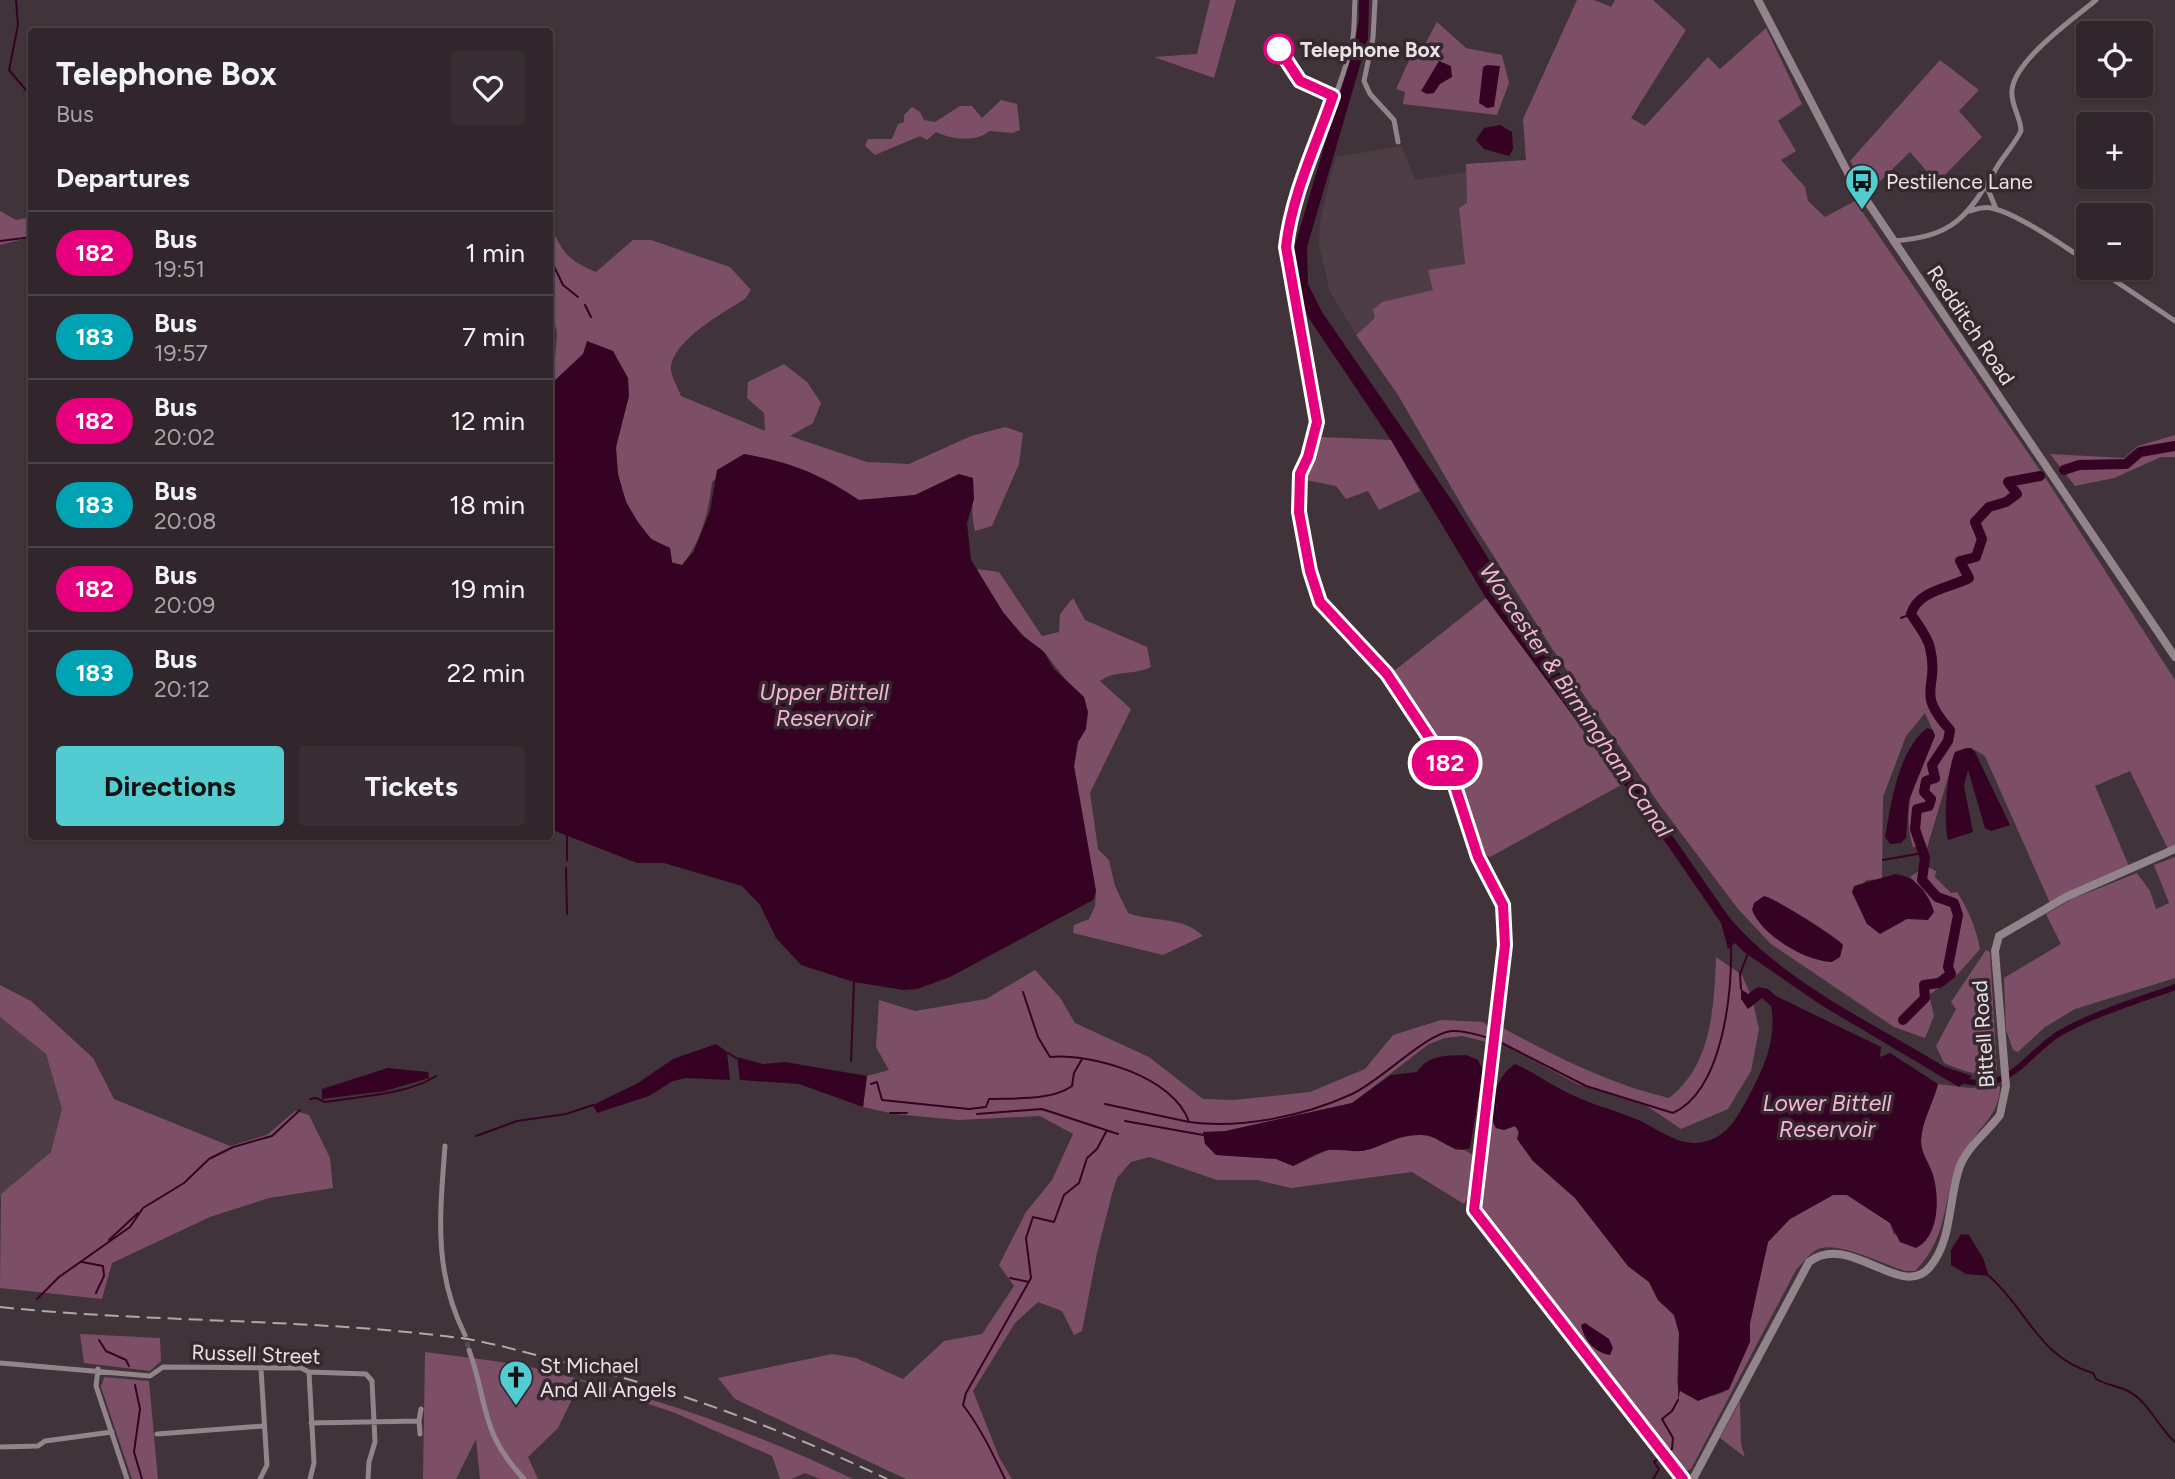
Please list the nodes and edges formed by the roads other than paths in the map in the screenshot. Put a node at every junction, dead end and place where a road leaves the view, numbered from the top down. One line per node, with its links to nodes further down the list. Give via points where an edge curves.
1 (1355, 0): 36 (street, via 1352,42 1298,188 1286,247 1317,422 1300,474 1299,512 1310,571 1320,602 1387,674 1438,751 1452,777 1478,857 1503,905 1505,945 1474,1210)
2 (1375, 0): 5 (street, via 1364,81 1394,120)
3 (1758, 0): 9 (main road, Redditch Road, via 1848,173)
4 (2096, 0): 6 (street, via 2042,47 2014,81 2011,93 2021,131)
5 (1398, 142)
6 (1987, 187): 7 (street); 8 (street)
7 (1996, 209): 8 (street); 10 (street)
8 (1970, 211): 9 (street, via 1931,236)
9 (1894, 241): 13 (main road, Redditch Road)
10 (2076, 254)
11 (2114, 280): 12 (street)
12 (2175, 321)
13 (2175, 657)
14 (2175, 849): 37 (main road, Bittell Road, via 2066,897 1999,936 1995,951 2006,1086 2000,1115 1960,1167 1947,1226 1930,1267 1919,1275 1900,1276 1837,1252 1809,1262)
15 (445, 1146): 16 (street, via 442,1266 447,1295)
16 (465, 1335)
17 (469, 1350): 35 (street, via 485,1419 498,1449)
18 (0, 1363): 19 (street, Russell Street)
19 (98, 1369): 20 (street, Russell Street, via 150,1376 163,1367); 27 (street, via 96,1386)
20 (261, 1369): 21 (street, Russell Street, via 302,1368); 26 (street)
21 (309, 1373): 23 (street, Russell Street, via 366,1374 372,1381); 25 (street)
22 (421, 1409): 24 (street)
23 (373, 1421): 24 (street); 25 (street); 34 (street)
24 (419, 1422): 29 (street)
25 (311, 1423): 33 (street, via 314,1463)
26 (263, 1426): 28 (street); 32 (street, via 267,1465)
27 (112, 1432): 30 (street, via 45,1441 38,1446); 31 (street)
28 (158, 1434)
29 (420, 1434)
30 (0, 1447)
31 (127, 1479)
32 (260, 1479)
33 (310, 1479)
34 (369, 1479)
35 (524, 1479)
36 (1683, 1479)
37 (1693, 1479)

